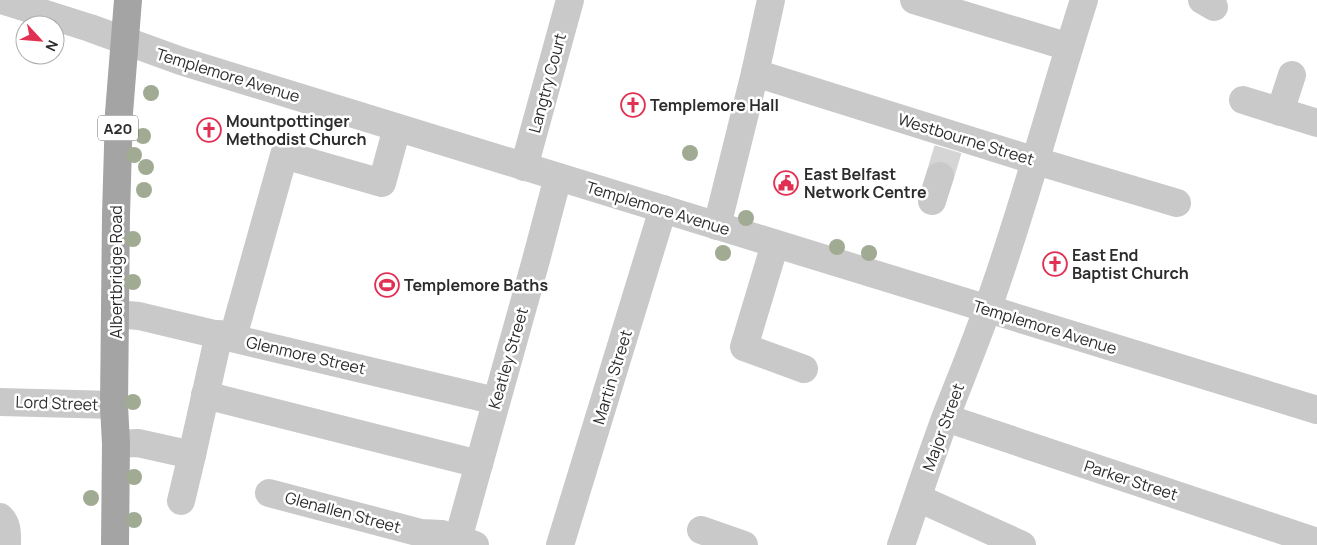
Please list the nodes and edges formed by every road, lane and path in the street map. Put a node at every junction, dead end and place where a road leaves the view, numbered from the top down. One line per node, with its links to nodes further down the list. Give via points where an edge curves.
1 (1, 0): 7 (street, Templemore Avenue)
2 (128, 0): 7 (main road, Albertbridge Road / A20)
3 (570, 0): 16 (street, Langtry Court)
4 (771, 0): 9 (street)
5 (914, 0): 8 (street)
6 (1084, 0): 8 (street, Major Street)
7 (124, 42): 14 (street, Templemore Avenue); 23 (main road, Albertbridge Road / A20, via 115,246)
8 (1069, 47): 15 (street, Major Street)
9 (755, 73): 15 (street, Westbourne Street, via 950,142); 20 (street)
10 (1292, 76): 12 (street)
11 (1243, 100): 12 (street)
12 (1280, 112): 13 (street)
13 (1317, 123)
14 (397, 128): 16 (street, Templemore Avenue); 24 (street, via 382,183 284,156)
15 (1036, 161): 18 (street, Westbourne Street); 22 (street, Major Street)
16 (524, 167): 17 (street, Templemore Avenue)
17 (558, 177): 19 (street, Templemore Avenue); 27 (street, Keatley Street)
18 (1177, 203)
19 (663, 209): 20 (street, Templemore Avenue); 44 (street, Martin Street)
20 (718, 226): 21 (street, Templemore Avenue)
21 (775, 244): 22 (street, Templemore Avenue); 25 (street, via 744,347)
22 (987, 309): 30 (street, Templemore Avenue); 31 (street, Major Street)
23 (116, 314): 24 (street, Glenmore Street, via 139,316); 29 (main road, Albertbridge Road / A20)
24 (226, 336): 26 (street); 27 (street, Glenmore Street)
25 (804, 369)
26 (205, 395): 33 (street); 34 (street)
27 (496, 400): 34 (street, Keatley Street)
28 (0, 402): 29 (street, Lord Street)
29 (114, 405): 32 (main road, Albertbridge Road / A20)
30 (1317, 410)
31 (946, 418): 36 (street, Major Street); 41 (street, Parker Street)
32 (116, 444): 33 (street, via 138,443); 43 (main road, Albertbridge Road / A20)
33 (192, 455): 37 (street)
34 (479, 464): 40 (street, Keatley Street)
35 (269, 493): 40 (street, Glenallen Street)
36 (918, 498): 46 (street, Major Street); 47 (street)
37 (181, 501)
38 (0, 517): 42 (street, via 6,528)
39 (701, 530): 45 (street)
40 (466, 542)
41 (1317, 542)
42 (7, 545)
43 (115, 545)
44 (560, 545)
45 (744, 545)
46 (902, 545)
47 (1022, 545)

